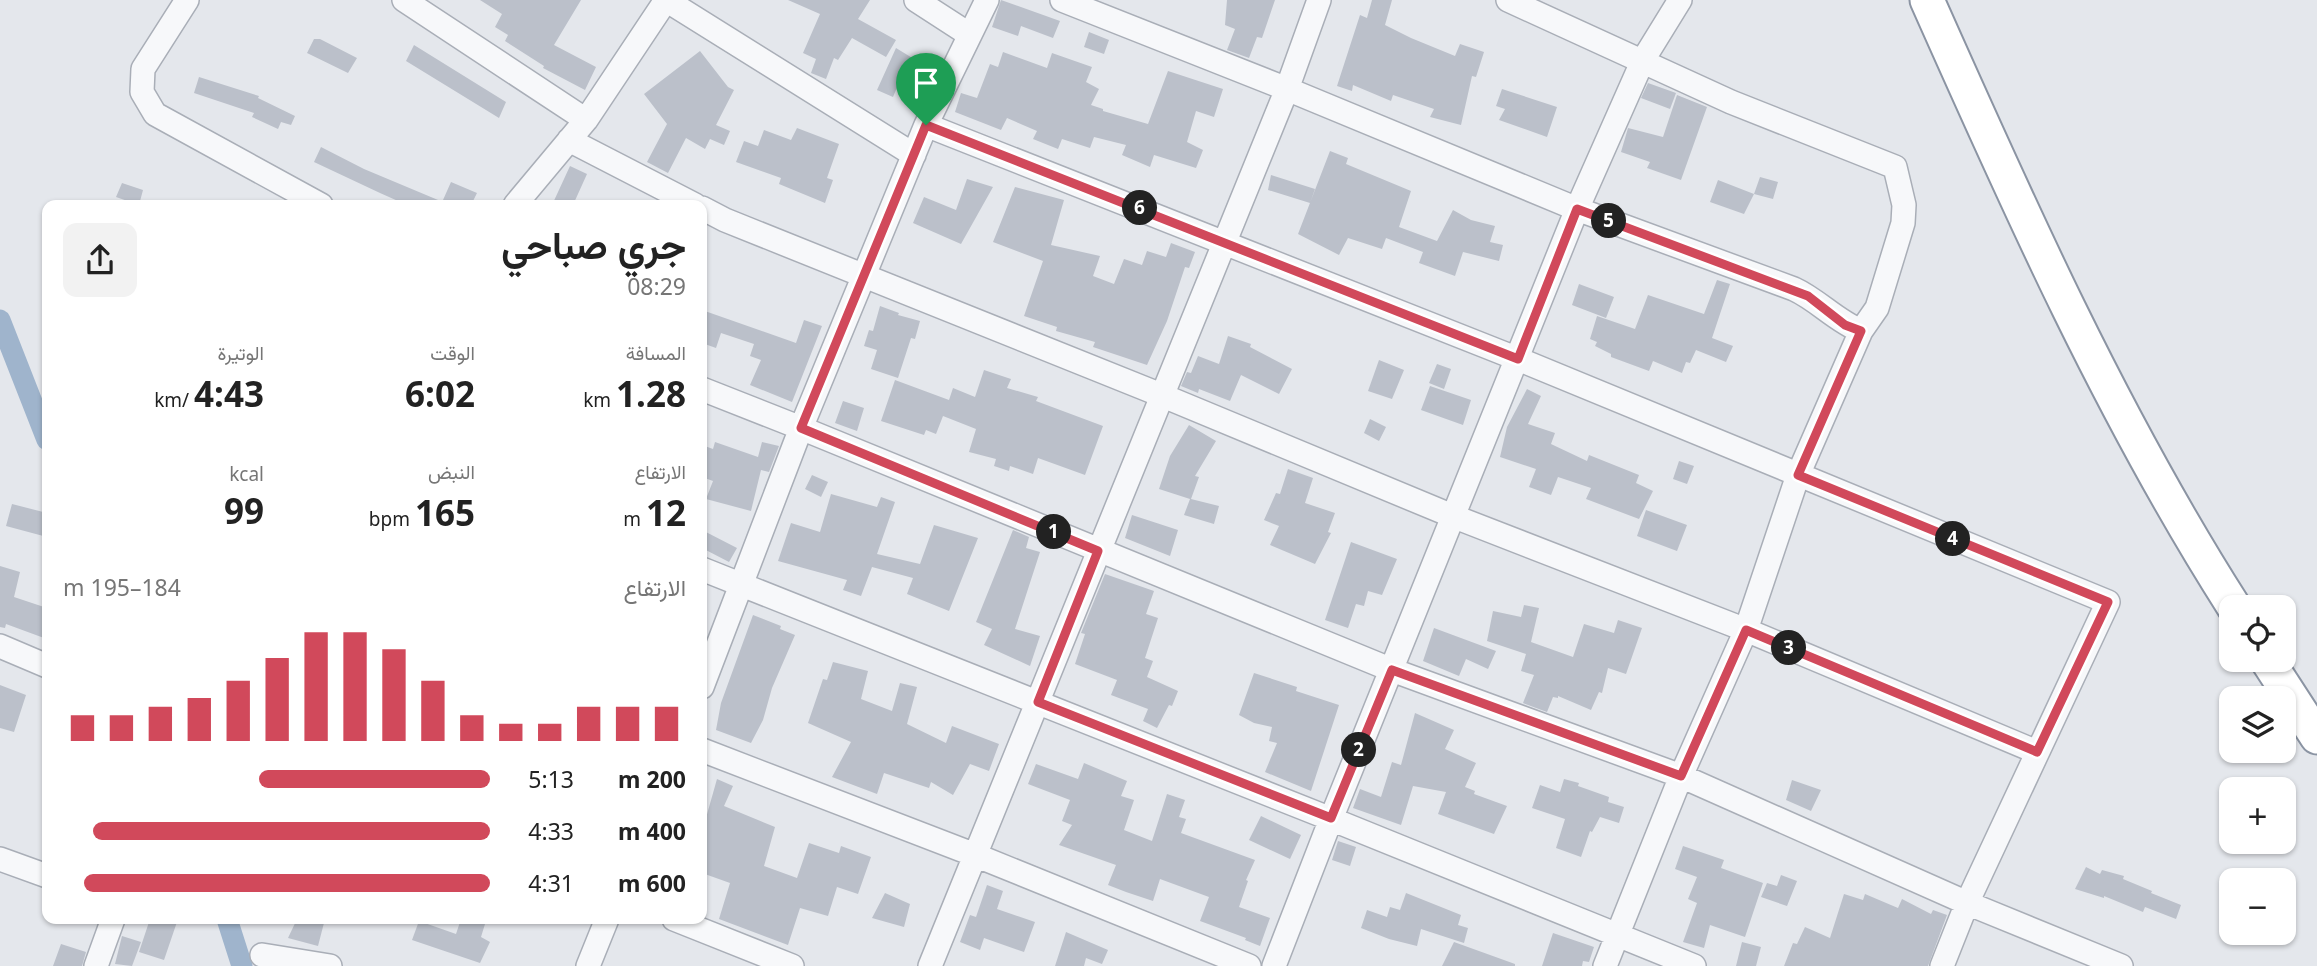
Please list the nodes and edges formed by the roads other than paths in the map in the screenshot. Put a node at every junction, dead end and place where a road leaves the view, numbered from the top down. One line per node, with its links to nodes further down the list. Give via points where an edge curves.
1 (187, 0): 18 (street, via 143,69 142,92 155,114)
2 (404, 0): 14 (street)
3 (666, 0): 14 (street); 17 (street)
4 (916, 0): 11 (street)
5 (987, 0): 11 (street)
6 (1062, 0): 13 (street)
7 (1320, 0): 13 (street)
8 (1508, 0): 12 (street)
9 (1680, 0): 12 (street)
10 (1927, 0): 35 (highway, via 2009,186 2102,376)
11 (970, 35): 15 (street)
12 (1643, 60): 21 (street); 25 (street, via 1731,102 1895,167 1904,205 1903,223 1877,308)
13 (1287, 89): 21 (street); 23 (street)
14 (586, 120): 16 (street)
15 (926, 125): 17 (street); 23 (street)
16 (569, 140): 19 (street); 20 (street)
17 (914, 155): 24 (street)
18 (312, 200)
19 (519, 200)
20 (685, 200)
21 (1577, 209): 25 (street, via 1808,296 1845,325); 26 (street)
22 (707, 211): 24 (street)
23 (1225, 242): 26 (street); 28 (street)
24 (864, 276): 28 (street); 29 (street)
25 (1861, 331): 30 (street)
26 (1518, 359): 30 (street); 31 (street)
27 (707, 391): 29 (street)
28 (1161, 395): 31 (street); 32 (street)
29 (801, 428): 32 (street); 34 (street)
30 (1798, 475): 36 (street); 45 (street, via 2108,602)
31 (1455, 517): 36 (street); 39 (street)
32 (1098, 551): 39 (street); 42 (street)
33 (707, 571): 34 (street)
34 (743, 584): 41 (street); 42 (street)
35 (2226, 595)
36 (1746, 630): 45 (street); 46 (street)
37 (0, 646): 38 (street)
38 (42, 664)
39 (1392, 670): 46 (street); 47 (street)
40 (2275, 672): 43 (highway)
41 (707, 674)
42 (1038, 702): 47 (street); 48 (street)
43 (2317, 737)
44 (707, 752): 48 (street)
45 (2037, 752): 51 (street)
46 (1681, 776): 51 (street); 55 (street)
47 (1331, 818): 55 (street); 63 (street)
48 (975, 855): 61 (street); 62 (street)
49 (0, 859): 50 (street)
50 (42, 874)
51 (1967, 903): 66 (street); 67 (street)
52 (111, 924): 57 (street)
53 (605, 924): 59 (street)
54 (687, 924): 60 (street)
55 (1619, 935): 64 (street); 65 (street)
56 (262, 955): 58 (street)
57 (96, 966)
58 (330, 966)
59 (588, 966)
60 (792, 966)
61 (930, 966)
62 (1249, 966)
63 (1274, 966)
64 (1605, 966)
65 (1695, 966)
66 (1942, 966)
67 (2121, 966)

